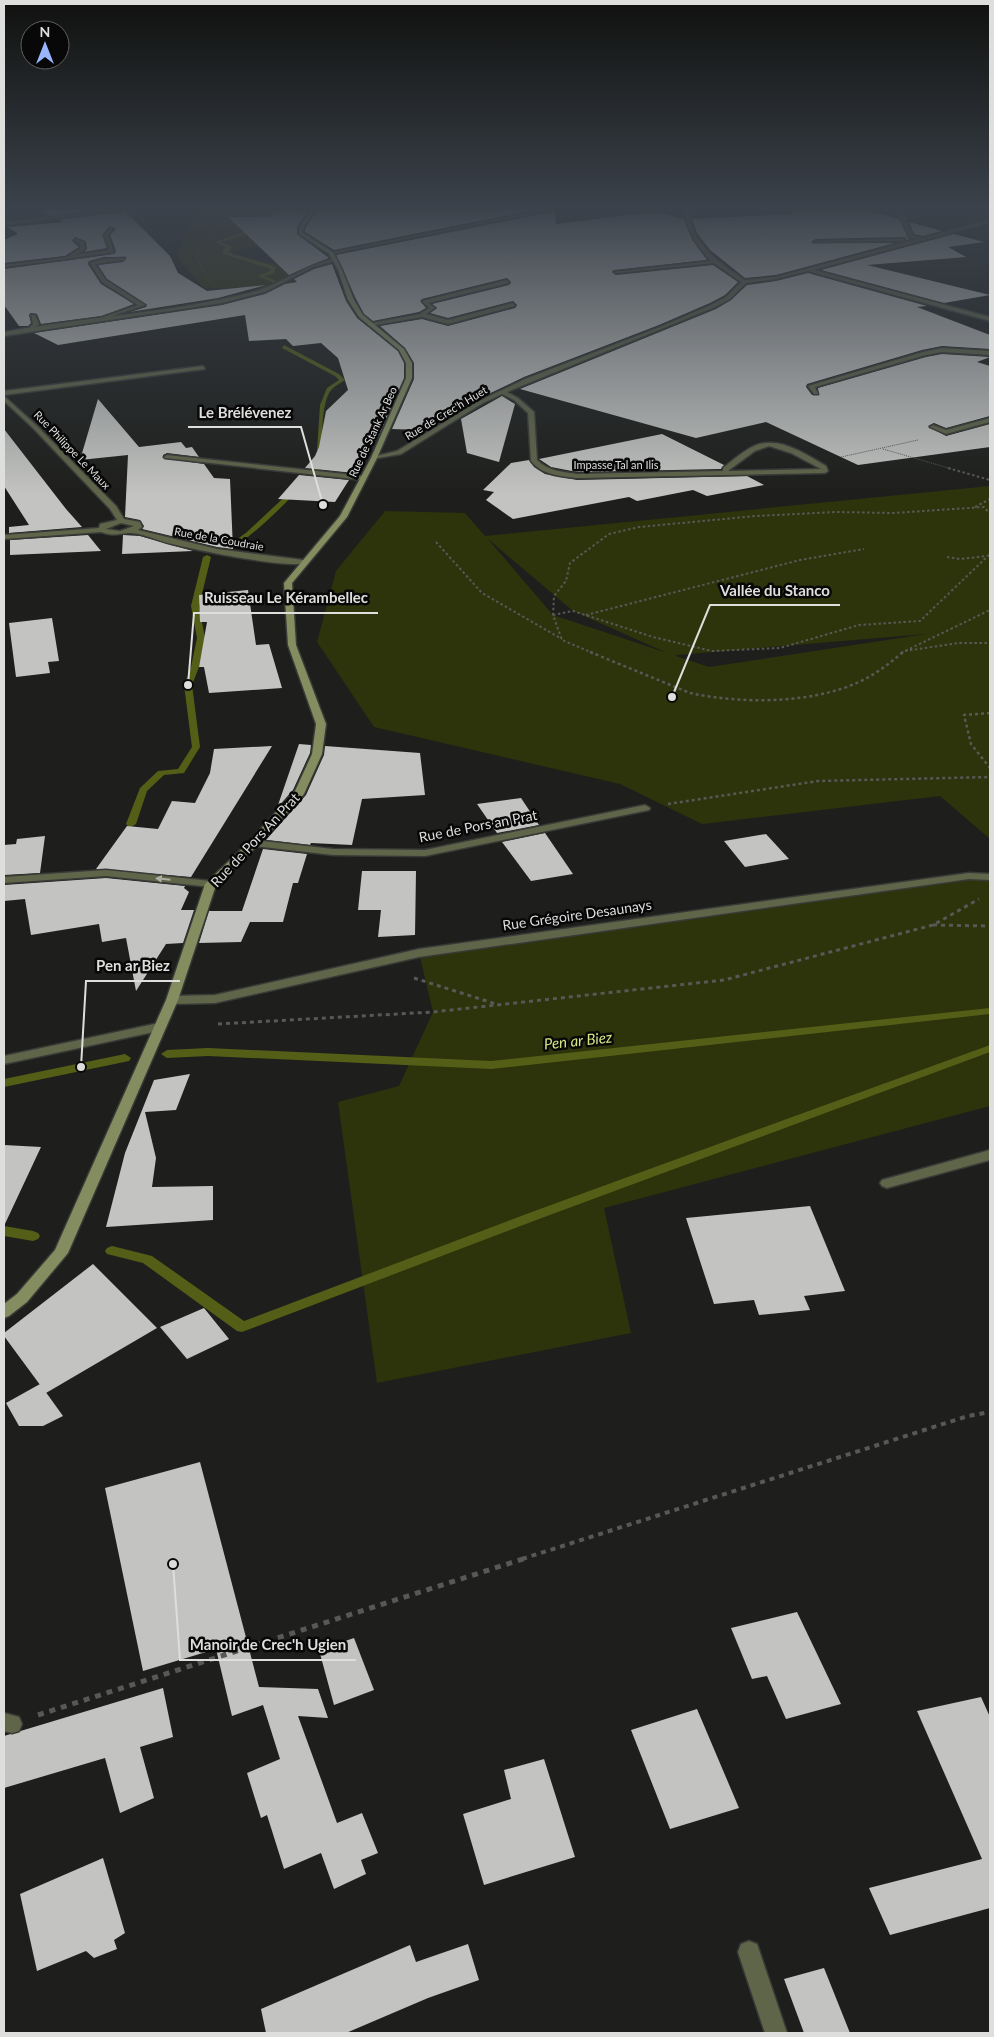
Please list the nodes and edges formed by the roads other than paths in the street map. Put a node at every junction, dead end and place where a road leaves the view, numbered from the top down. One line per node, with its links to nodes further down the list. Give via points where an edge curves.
1 (142, 305): 10 (street)
2 (194, 305): 10 (street)
3 (354, 305): 12 (street, Rue de Stank Ar Beo)
4 (428, 305): 8 (street, via 432,308)
5 (512, 305): 8 (street, via 448,322)
6 (714, 305): 17 (street, Rue de Crec'h Huet)
7 (938, 305): 11 (street)
8 (422, 315): 12 (street)
9 (33, 316): 13 (street, via 36,324)
10 (105, 318): 13 (street)
11 (990, 319)
12 (370, 324): 24 (street, Rue de Stank Ar Beo, via 401,350 409,363 409,378)
13 (30, 330): 14 (street)
14 (4, 334)
15 (990, 353): 19 (street, via 942,350 925,353 811,386)
16 (203, 368): 18 (street)
17 (502, 392): 24 (street, Rue de Crec'h Huet, via 399,453); 25 (street, Impasse Tal an Ilis, via 531,412 534,461 545,470 577,476)
18 (4, 393)
19 (816, 393)
20 (4, 398): 27 (street, Rue Philippe Le Maux, via 113,508)
21 (990, 420): 22 (street, via 946,432)
22 (933, 427)
23 (167, 457): 26 (street)
24 (374, 458): 26 (street, Rue de Stank Ar Beo)
25 (728, 474): 25 (street, Impasse Tal an Ilis, via 825,471 824,467 779,446 765,445 725,469)
26 (363, 478): 31 (street, Rue de Stank Ar Beo, via 343,517)
27 (121, 521): 28 (street, via 110,522); 29 (street, via 138,524)
28 (102, 530): 29 (street, via 121,534); 30 (street)
29 (133, 531): 31 (street, Rue de la Coudraie, via 174,544 228,555)
30 (4, 537)
31 (304, 562): 33 (street, Rue de Pors An Prat, via 288,583 292,645 321,724 317,754 300,792)
32 (645, 808): 33 (street, Rue de Pors an Prat, via 425,853 334,852)
33 (254, 843): 36 (street, Rue de Pors An Prat)
34 (990, 877): 37 (street, Rue Grégoire Desaunays, via 969,876 429,951 216,999)
35 (4, 880): 36 (street, one-way to 35, via 106,873)
36 (211, 884): 37 (street, Rue de Pors An Prat)
37 (172, 1000): 38 (street, Rue de Pors An Prat)
38 (159, 1027): 39 (street); 42 (street, Rue de Pors An Prat, via 61,1253 22,1298)
39 (4, 1060)
40 (990, 1154): 41 (street)
41 (887, 1183)
42 (4, 1312)
43 (749, 1952): 44 (street)
44 (776, 2033)

